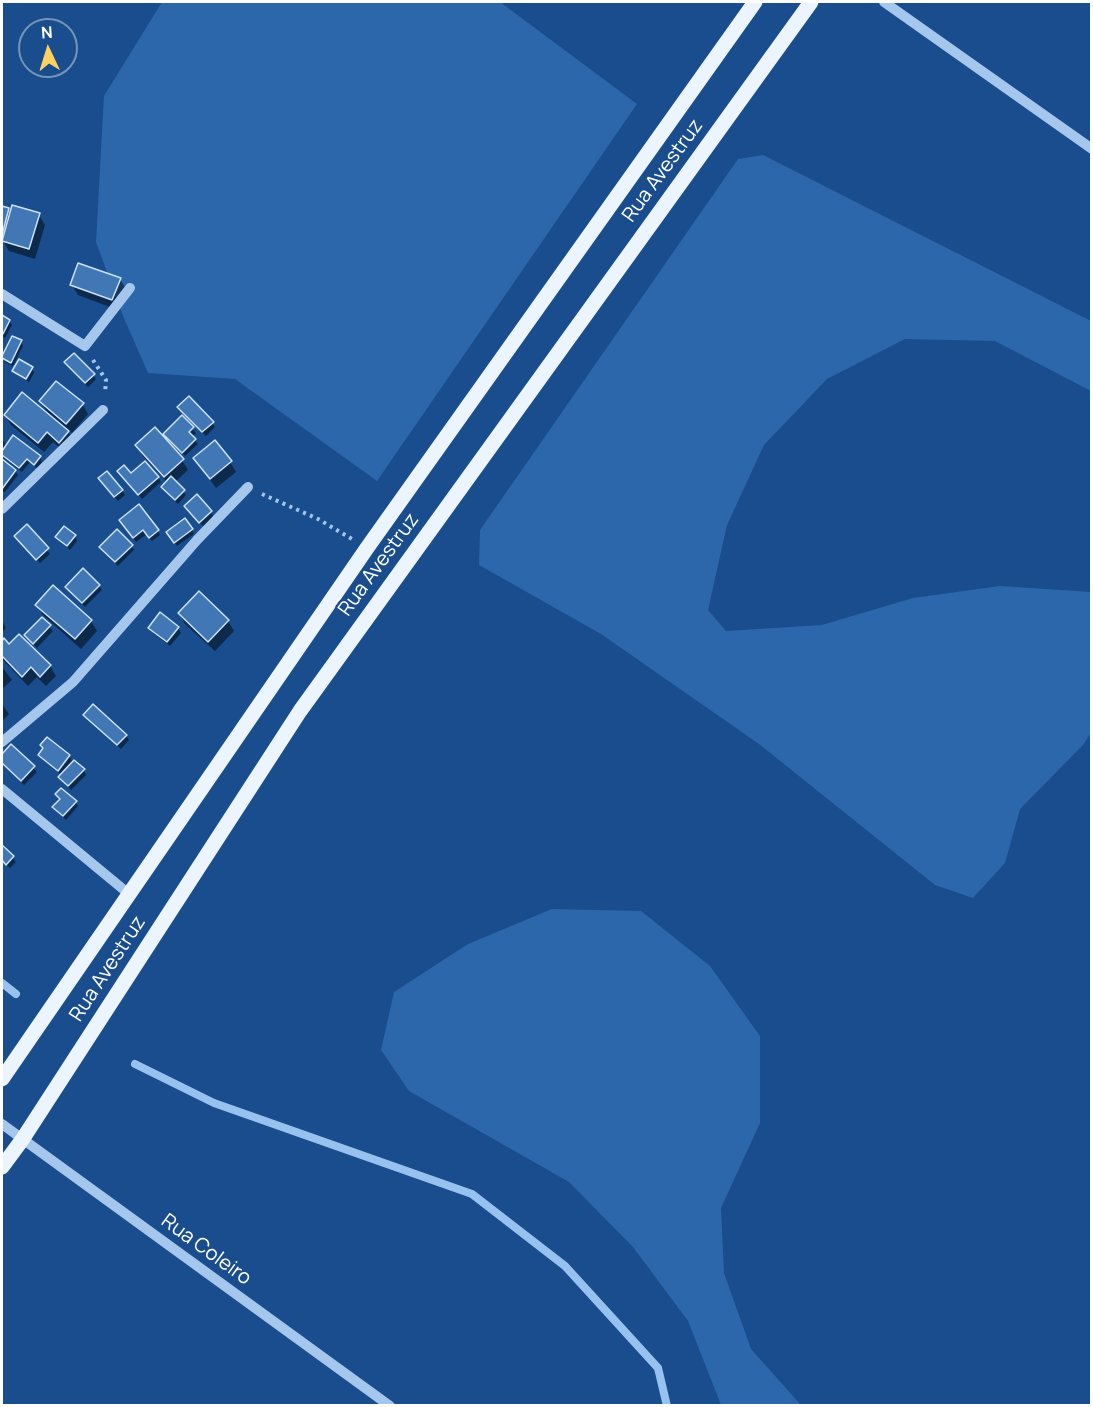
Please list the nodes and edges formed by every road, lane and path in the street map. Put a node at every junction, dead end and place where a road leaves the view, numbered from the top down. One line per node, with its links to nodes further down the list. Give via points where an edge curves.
1 (755, 2): 11 (main road, Rua Avestruz)
2 (811, 2): 17 (main road, Rua Avestruz, via 300,711)
3 (884, 2): 4 (street)
4 (1092, 149)
5 (130, 288): 7 (street)
6 (2, 294): 7 (street)
7 (85, 346): 8 (path, via 106,380)
8 (103, 410): 10 (street)
9 (248, 487): 11 (path, via 318,519); 12 (street, via 73,682)
10 (2, 508)
11 (367, 549): 14 (main road, Rua Avestruz)
12 (2, 742)
13 (2, 789): 14 (street)
14 (129, 894): 15 (main road, Rua Avestruz)
15 (2, 1079)
16 (2, 1124): 17 (street, Rua Coleiro)
17 (22, 1140): 18 (main road, Rua Avestruz); 19 (street, Rua Coleiro)
18 (2, 1167)
19 (390, 1406)

